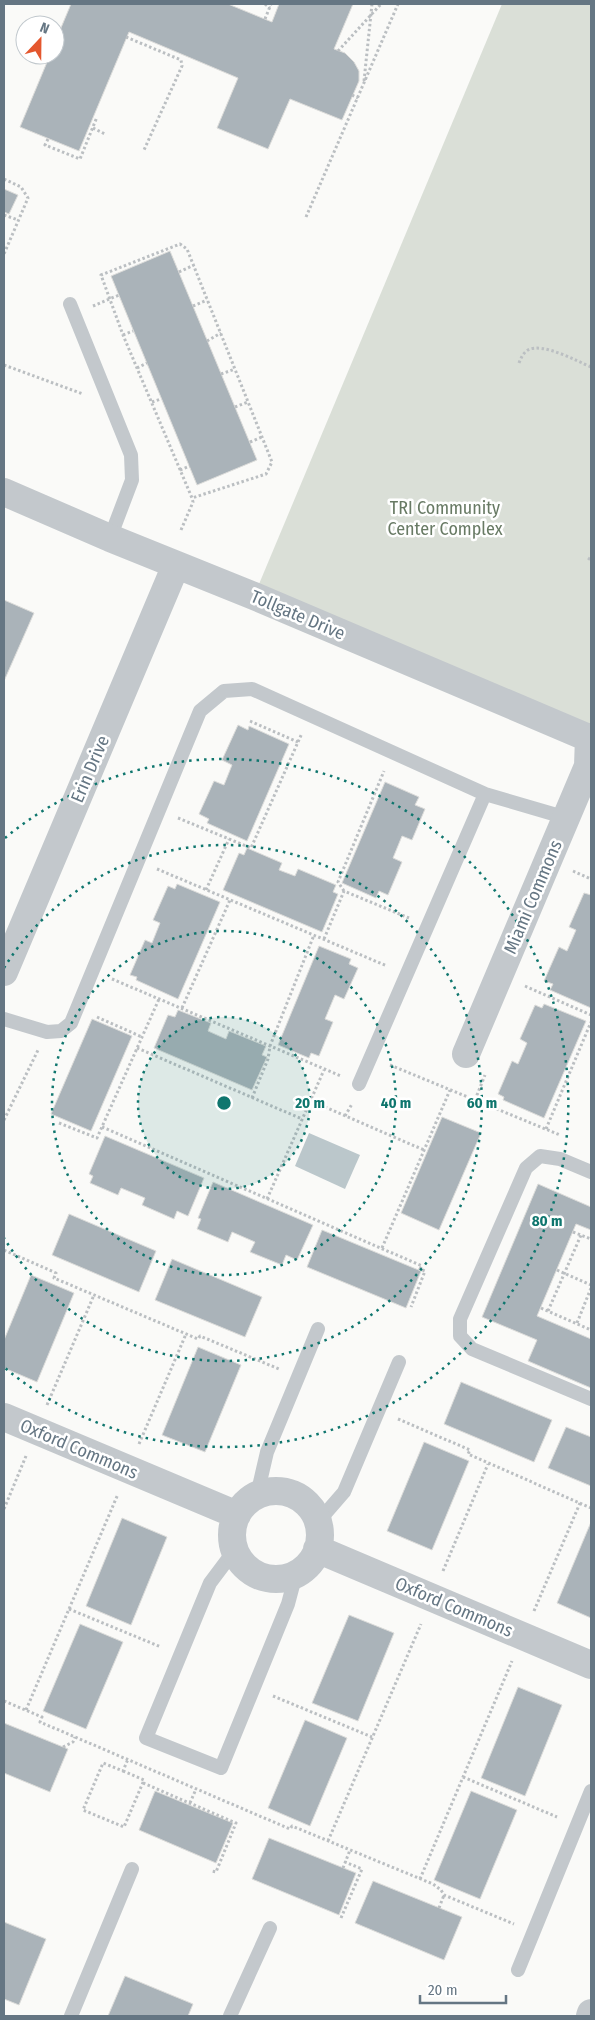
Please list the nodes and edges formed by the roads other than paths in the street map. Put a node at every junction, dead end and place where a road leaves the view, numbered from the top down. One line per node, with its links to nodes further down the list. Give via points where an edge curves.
1 (70, 304): 3 (lane, via 131,455 132,480)
2 (4, 492): 3 (street, Tollgate Drive)
3 (110, 538): 4 (street, Tollgate Drive)
4 (176, 565): 5 (street, Tollgate Drive); 8 (street, Erin Drive)
5 (590, 736): 7 (street, Miami Commons, via 588,766)
6 (485, 794): 7 (lane); 9 (lane, via 252,689 224,691 200,711 71,1023 61,1031 47,1032); 11 (lane)
7 (567, 818): 10 (street, Miami Commons)
8 (4, 972)
9 (4, 1019)
10 (466, 1054)
11 (360, 1084)
12 (591, 1172): 15 (lane, via 560,1159 540,1156 526,1168 460,1319 460,1336 472,1350)
13 (318, 1329): 17 (lane, via 267,1452)
14 (399, 1362): 19 (lane, via 344,1492)
15 (591, 1400)
16 (4, 1417): 18 (street, Oxford Commons)
17 (257, 1495): 18 (street, via 244,1504); 19 (street, via 287,1493 311,1509)
18 (237, 1515): 21 (street, via 231,1536)
19 (318, 1523): 20 (street)
20 (317, 1550): 22 (street, via 308,1565); 23 (street, Oxford Commons)
21 (234, 1551): 22 (street, via 254,1574 281,1579); 22 (lane, via 210,1583 146,1738 221,1768 288,1604)
22 (296, 1574)
23 (591, 1665)
24 (591, 1791): 27 (lane)
25 (132, 1869): 28 (lane)
26 (270, 1928): 29 (lane)
27 (518, 1970)
28 (71, 2016)
29 (230, 2016)

